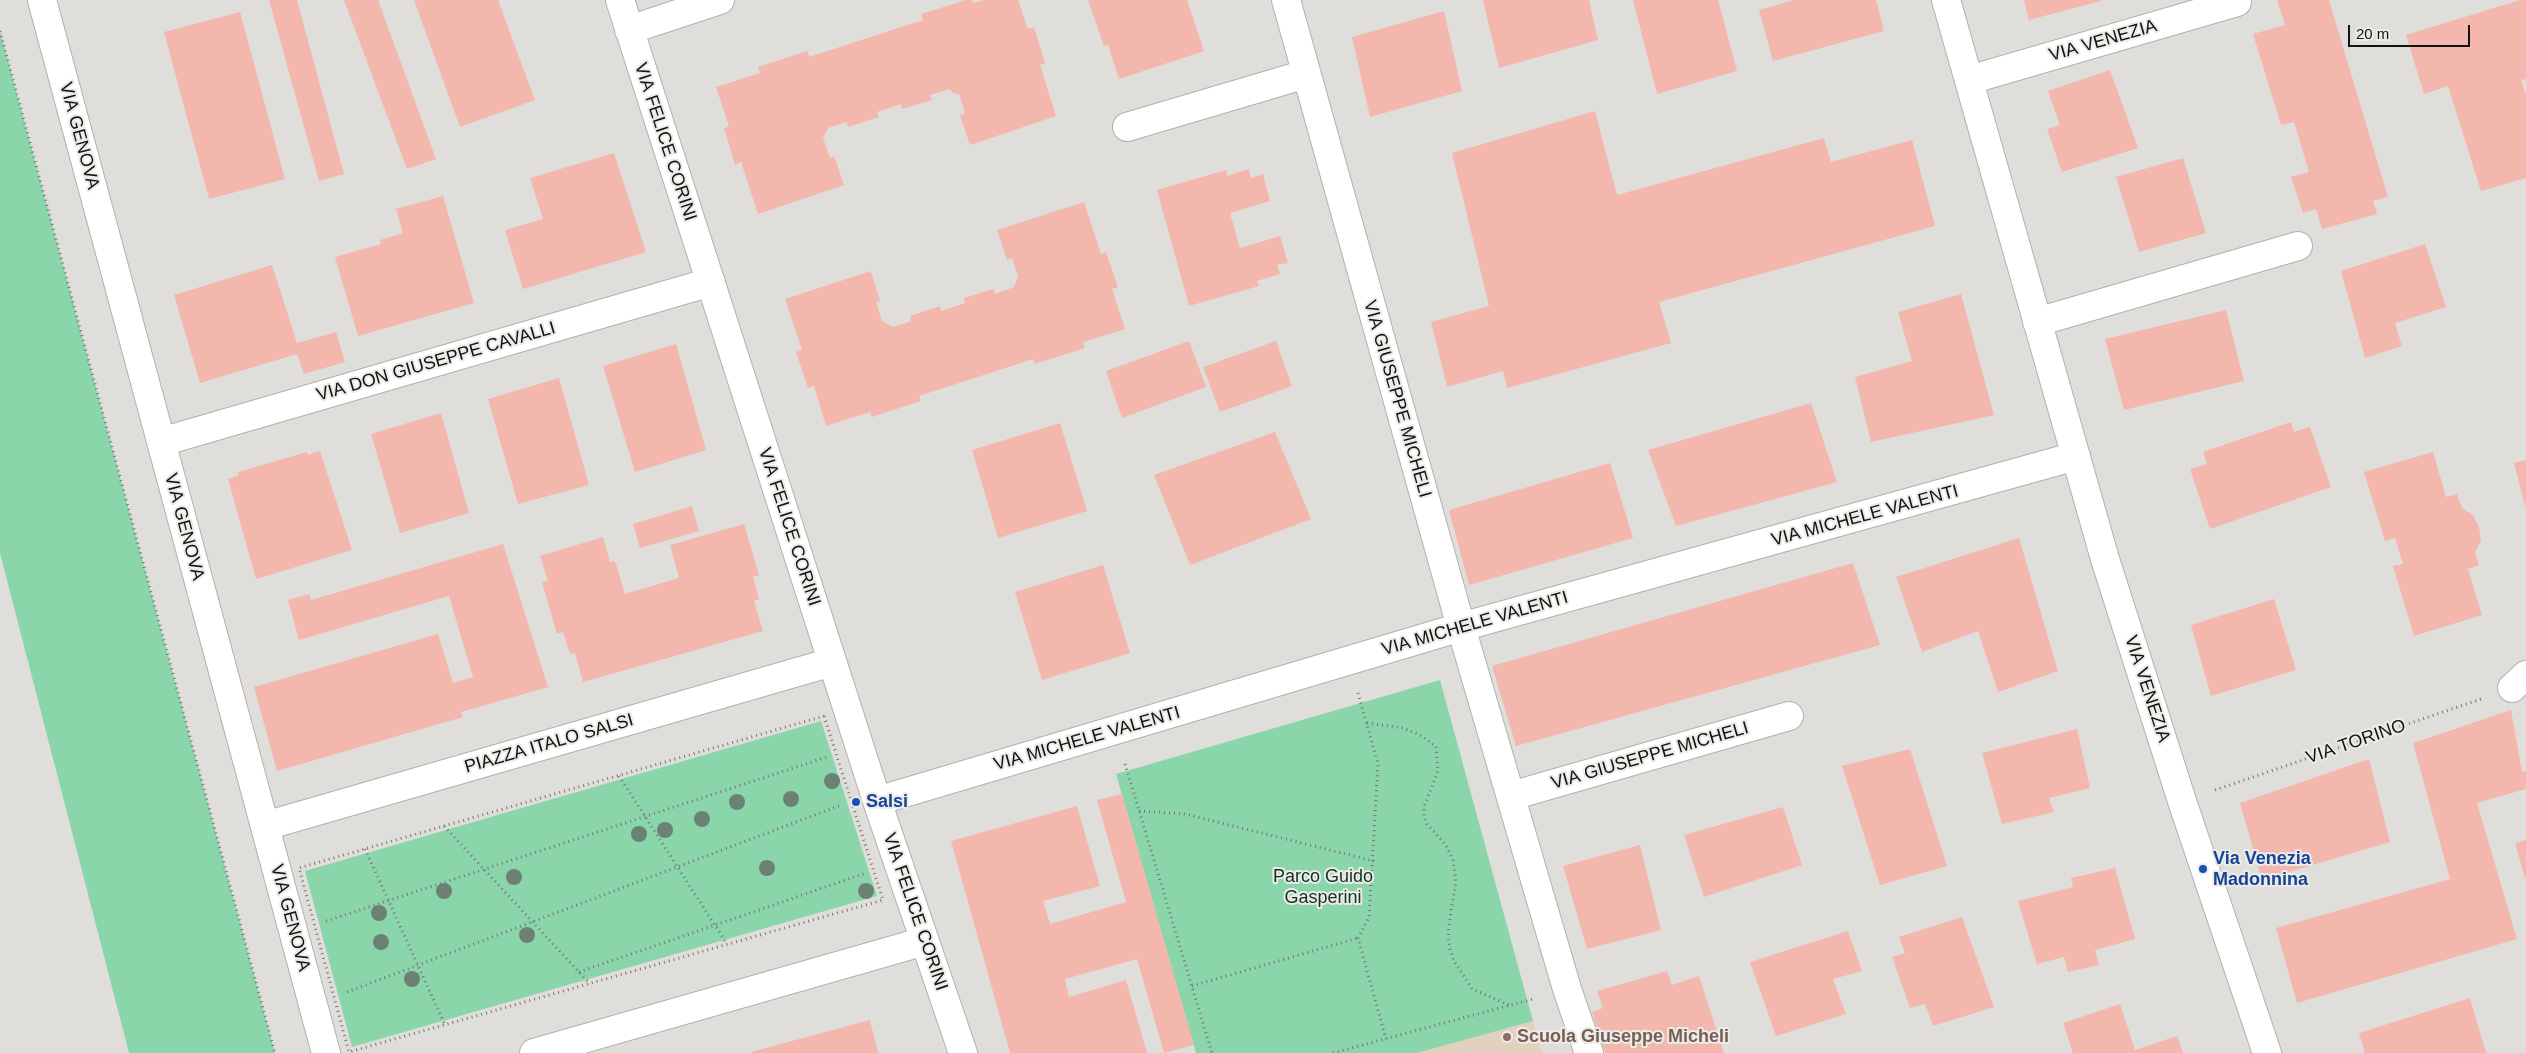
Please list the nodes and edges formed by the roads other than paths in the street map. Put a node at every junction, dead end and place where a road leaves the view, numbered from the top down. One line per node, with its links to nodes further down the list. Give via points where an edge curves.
1 (42, 0): 14 (street, VIA GENOVA)
2 (620, 0): 7 (street, VIA FELICE CORINI)
3 (720, 0): 7 (street)
4 (1286, 0): 8 (street, VIA GIUSEPPE MICHELI)
5 (1946, 0): 9 (street, VIA VENEZIA)
6 (2237, 2): 9 (street, VIA VENEZIA)
7 (629, 30): 12 (street, VIA FELICE CORINI)
8 (1306, 74): 10 (street); 16 (street, VIA GIUSEPPE MICHELI)
9 (1969, 80): 13 (street, VIA VENEZIA)
10 (1127, 127)
11 (2298, 246): 13 (street)
12 (711, 282): 14 (street, VIA DON GIUSEPPE CAVALLI); 17 (street, VIA FELICE CORINI)
13 (2037, 322): 15 (street, VIA VENEZIA)
14 (161, 442): 21 (street, VIA GENOVA)
15 (2076, 456): 16 (street, VIA MICHELE VALENTI); 27 (street, VIA VENEZIA, via 2105,559 2182,801)
16 (1461, 627): 19 (street, VIA GIUSEPPE MICHELI); 20 (street, VIA MICHELE VALENTI)
17 (832, 662): 20 (street, VIA FELICE CORINI); 21 (street, PIAZZA ITALO SALSI)
18 (1789, 716): 19 (street, VIA GIUSEPPE MICHELI)
19 (1511, 796): 26 (street, VIA GIUSEPPE MICHELI)
20 (864, 801): 22 (street, VIA FELICE CORINI)
21 (265, 826): 23 (street, VIA GENOVA)
22 (925, 941): 24 (street); 25 (street, VIA FELICE CORINI)
23 (326, 1053)
24 (534, 1053)
25 (963, 1053)
26 (1589, 1053)
27 (2267, 1053)

